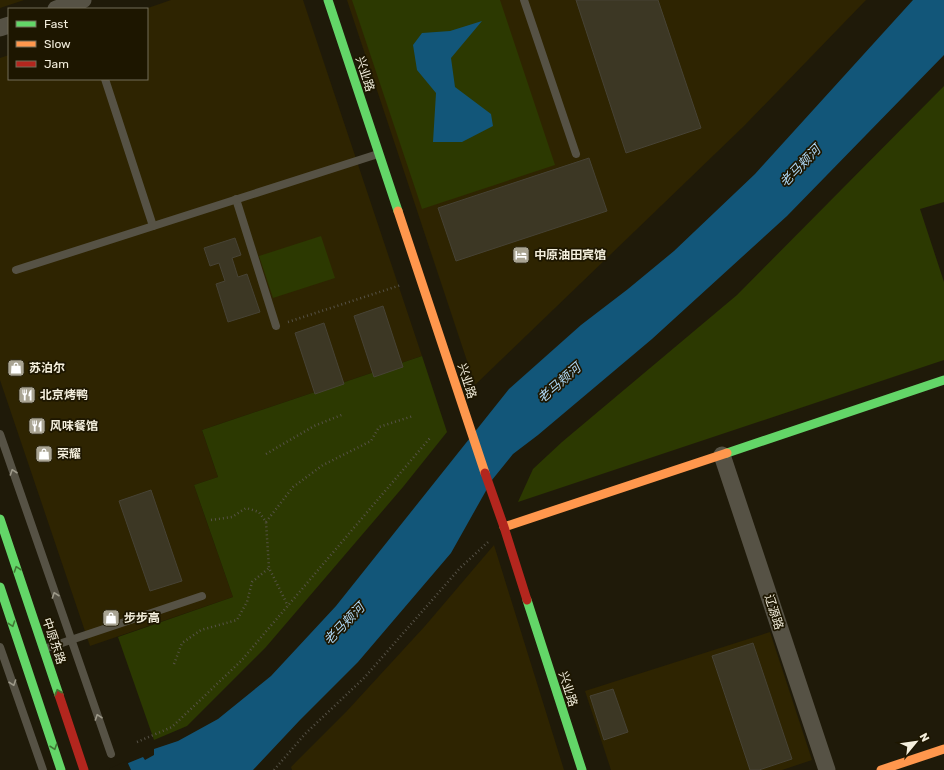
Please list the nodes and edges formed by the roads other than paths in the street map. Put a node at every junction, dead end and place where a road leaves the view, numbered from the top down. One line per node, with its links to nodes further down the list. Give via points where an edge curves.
1 (328, 0): 6 (street, 兴业路)
2 (524, 0): 7 (lane)
3 (80, 3): 4 (street)
4 (60, 8)
5 (105, 80): 9 (lane)
6 (379, 154): 8 (lane); 16 (street, 兴业路)
7 (576, 154)
8 (236, 199): 9 (lane); 11 (lane)
9 (154, 226): 10 (lane)
10 (16, 270)
11 (276, 326)
12 (944, 380): 14 (street)
13 (0, 434): 19 (lane, one-way to 13)
14 (722, 454): 16 (street); 28 (street, 辽源路)
15 (0, 519): 21 (street, 中原东路, one-way to 15)
16 (504, 527): 27 (street, 兴业路)
17 (0, 587): 26 (street, one-way to 26)
18 (202, 596): 19 (lane)
19 (71, 640): 21 (lane); 23 (lane, one-way to 19)
20 (0, 647): 25 (lane, one-way to 25)
21 (44, 649): 24 (street, 中原东路, one-way to 21)
22 (944, 749): 29 (street)
23 (111, 754)
24 (84, 769)
25 (43, 770)
26 (61, 770)
27 (582, 770)
28 (827, 770)
29 (881, 770)

